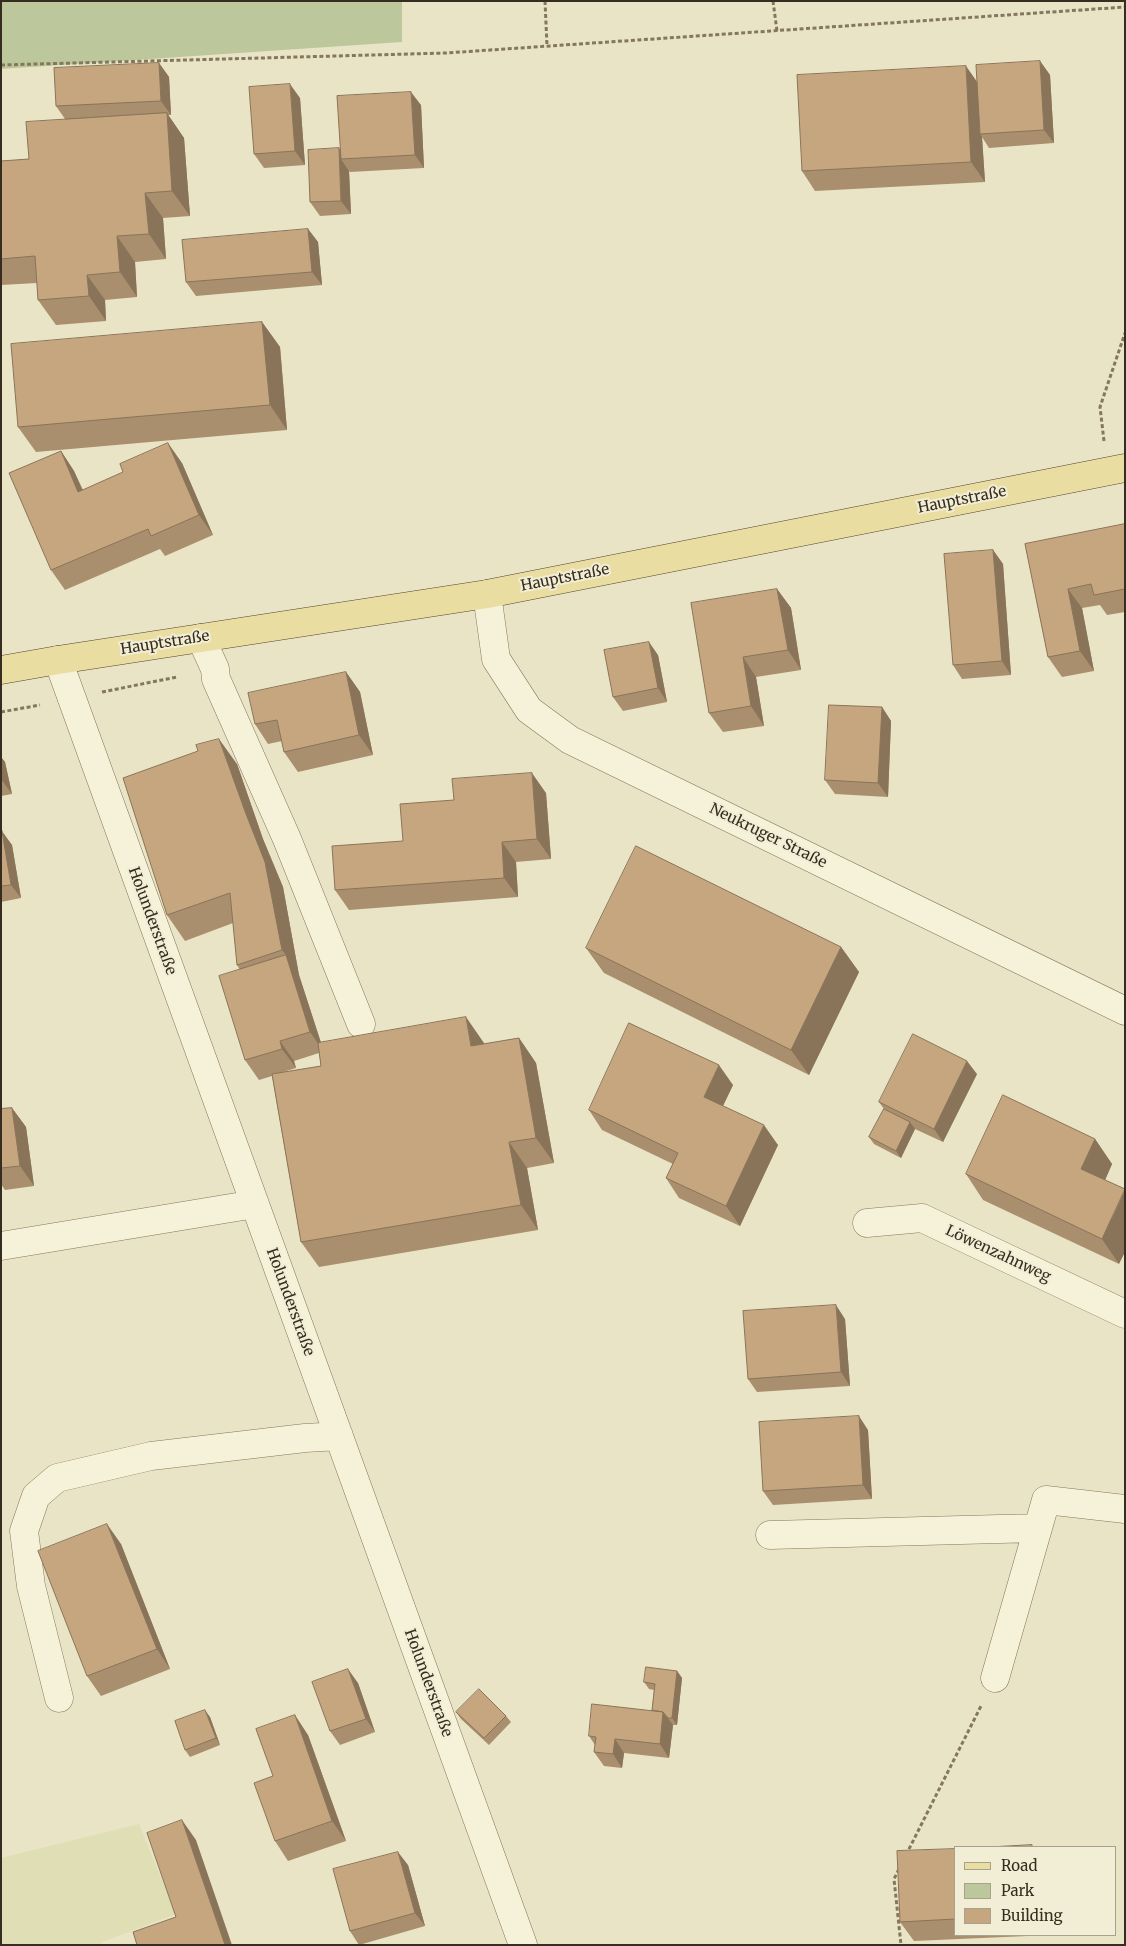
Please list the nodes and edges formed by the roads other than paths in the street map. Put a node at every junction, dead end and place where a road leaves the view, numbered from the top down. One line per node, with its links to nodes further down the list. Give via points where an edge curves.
1 (1116, 470): 2 (main road, Hauptstraße)
2 (487, 594): 3 (main road, Hauptstraße); 6 (street, Neukruger Straße, via 496,659 529,710 570,740)
3 (201, 638): 4 (main road, Hauptstraße); 7 (street, via 287,839)
4 (58, 660): 5 (main road, Hauptstraße); 8 (street, Holunderstraße)
5 (1, 670)
6 (1125, 1011)
7 (360, 1024)
8 (255, 1204): 10 (street); 12 (street, Holunderstraße)
9 (867, 1223): 11 (street, Löwenzahnweg, via 922,1218)
10 (1, 1246)
11 (1125, 1314)
12 (339, 1436): 17 (street, via 151,1456 57,1478 36,1496 24,1530 31,1586); 18 (street, Holunderstraße)
13 (1125, 1509): 14 (street, via 1046,1500)
14 (1038, 1528): 15 (street); 16 (street)
15 (770, 1535)
16 (995, 1678)
17 (60, 1698)
18 (523, 1945)

